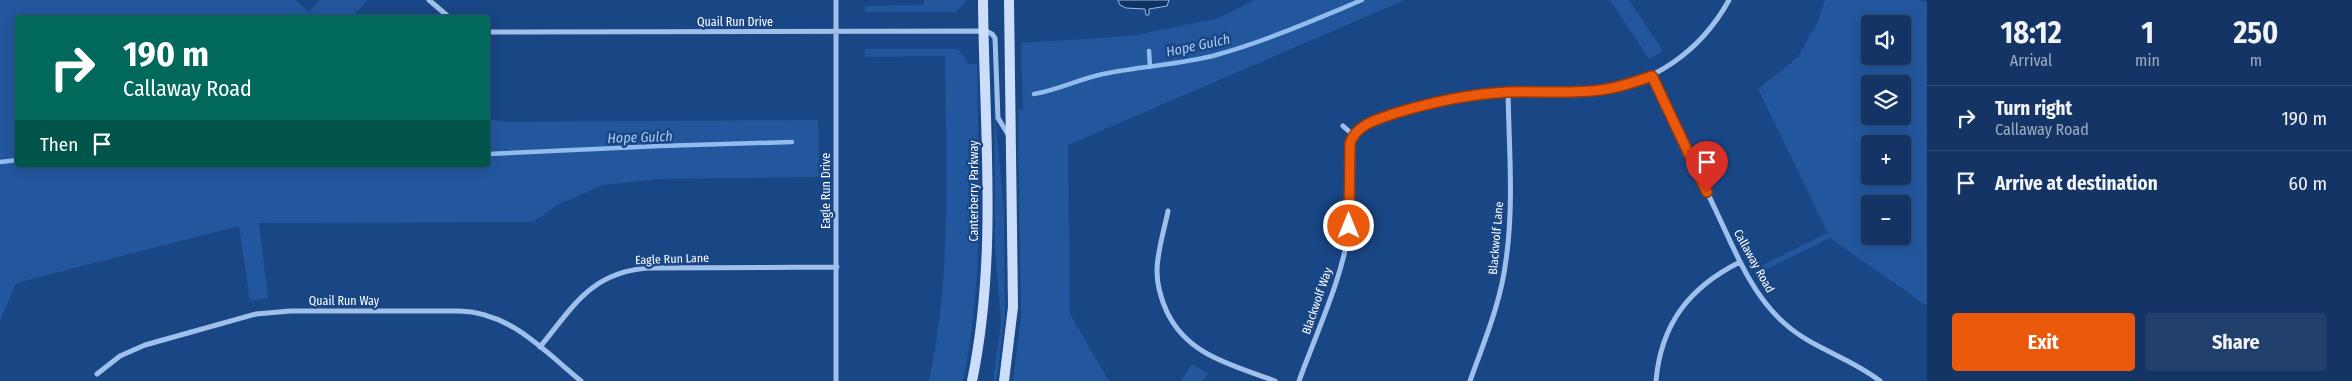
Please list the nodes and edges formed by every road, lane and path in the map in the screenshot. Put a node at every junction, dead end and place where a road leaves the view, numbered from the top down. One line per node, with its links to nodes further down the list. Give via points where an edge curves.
1 (429, 0): 6 (street)
2 (836, 0): 8 (street, Eagle Run Drive)
3 (983, 0): 7 (street, Canterberry Parkway)
4 (1009, 0): 14 (street)
5 (1729, 0): 10 (street, via 1702,38)
6 (446, 15)
7 (984, 30): 8 (street, Quail Run Drive); 14 (street, via 996,38 998,118); 22 (street, Canterberry Parkway, via 987,244 982,314)
8 (836, 31): 9 (street, Quail Run Drive); 17 (street, Eagle Run Drive)
9 (490, 32)
10 (1652, 76): 11 (street, via 1601,90); 16 (street, Callaway Road)
11 (1508, 92): 13 (street, via 1413,108 1369,123); 26 (street, Blackwolf Lane, via 1510,213 1506,260 1494,314)
12 (1343, 126): 13 (street)
13 (1354, 135): 25 (street, Blackwolf Way, via 1349,147 1347,240)
14 (1010, 137): 23 (street, via 1013,307)
15 (1168, 212): 24 (street, via 1157,271 1161,299 1173,325 1207,356)
16 (1740, 262): 27 (street, via 1705,283 1680,309 1664,343); 28 (street, Callaway Road, via 1763,299 1791,329)
17 (837, 267): 18 (street, Eagle Run Lane, via 647,268 617,274 584,294); 21 (street, Eagle Run Drive)
18 (540, 347): 19 (street, Quail Run Way, via 508,323 473,312 281,312 256,314 160,340 120,356); 20 (street, Quail Run Way)
19 (97, 374)
20 (581, 381)
21 (836, 381)
22 (972, 381)
23 (1004, 381)
24 (1276, 381)
25 (1300, 381)
26 (1470, 381)
27 (1656, 381)
28 (1880, 381)

